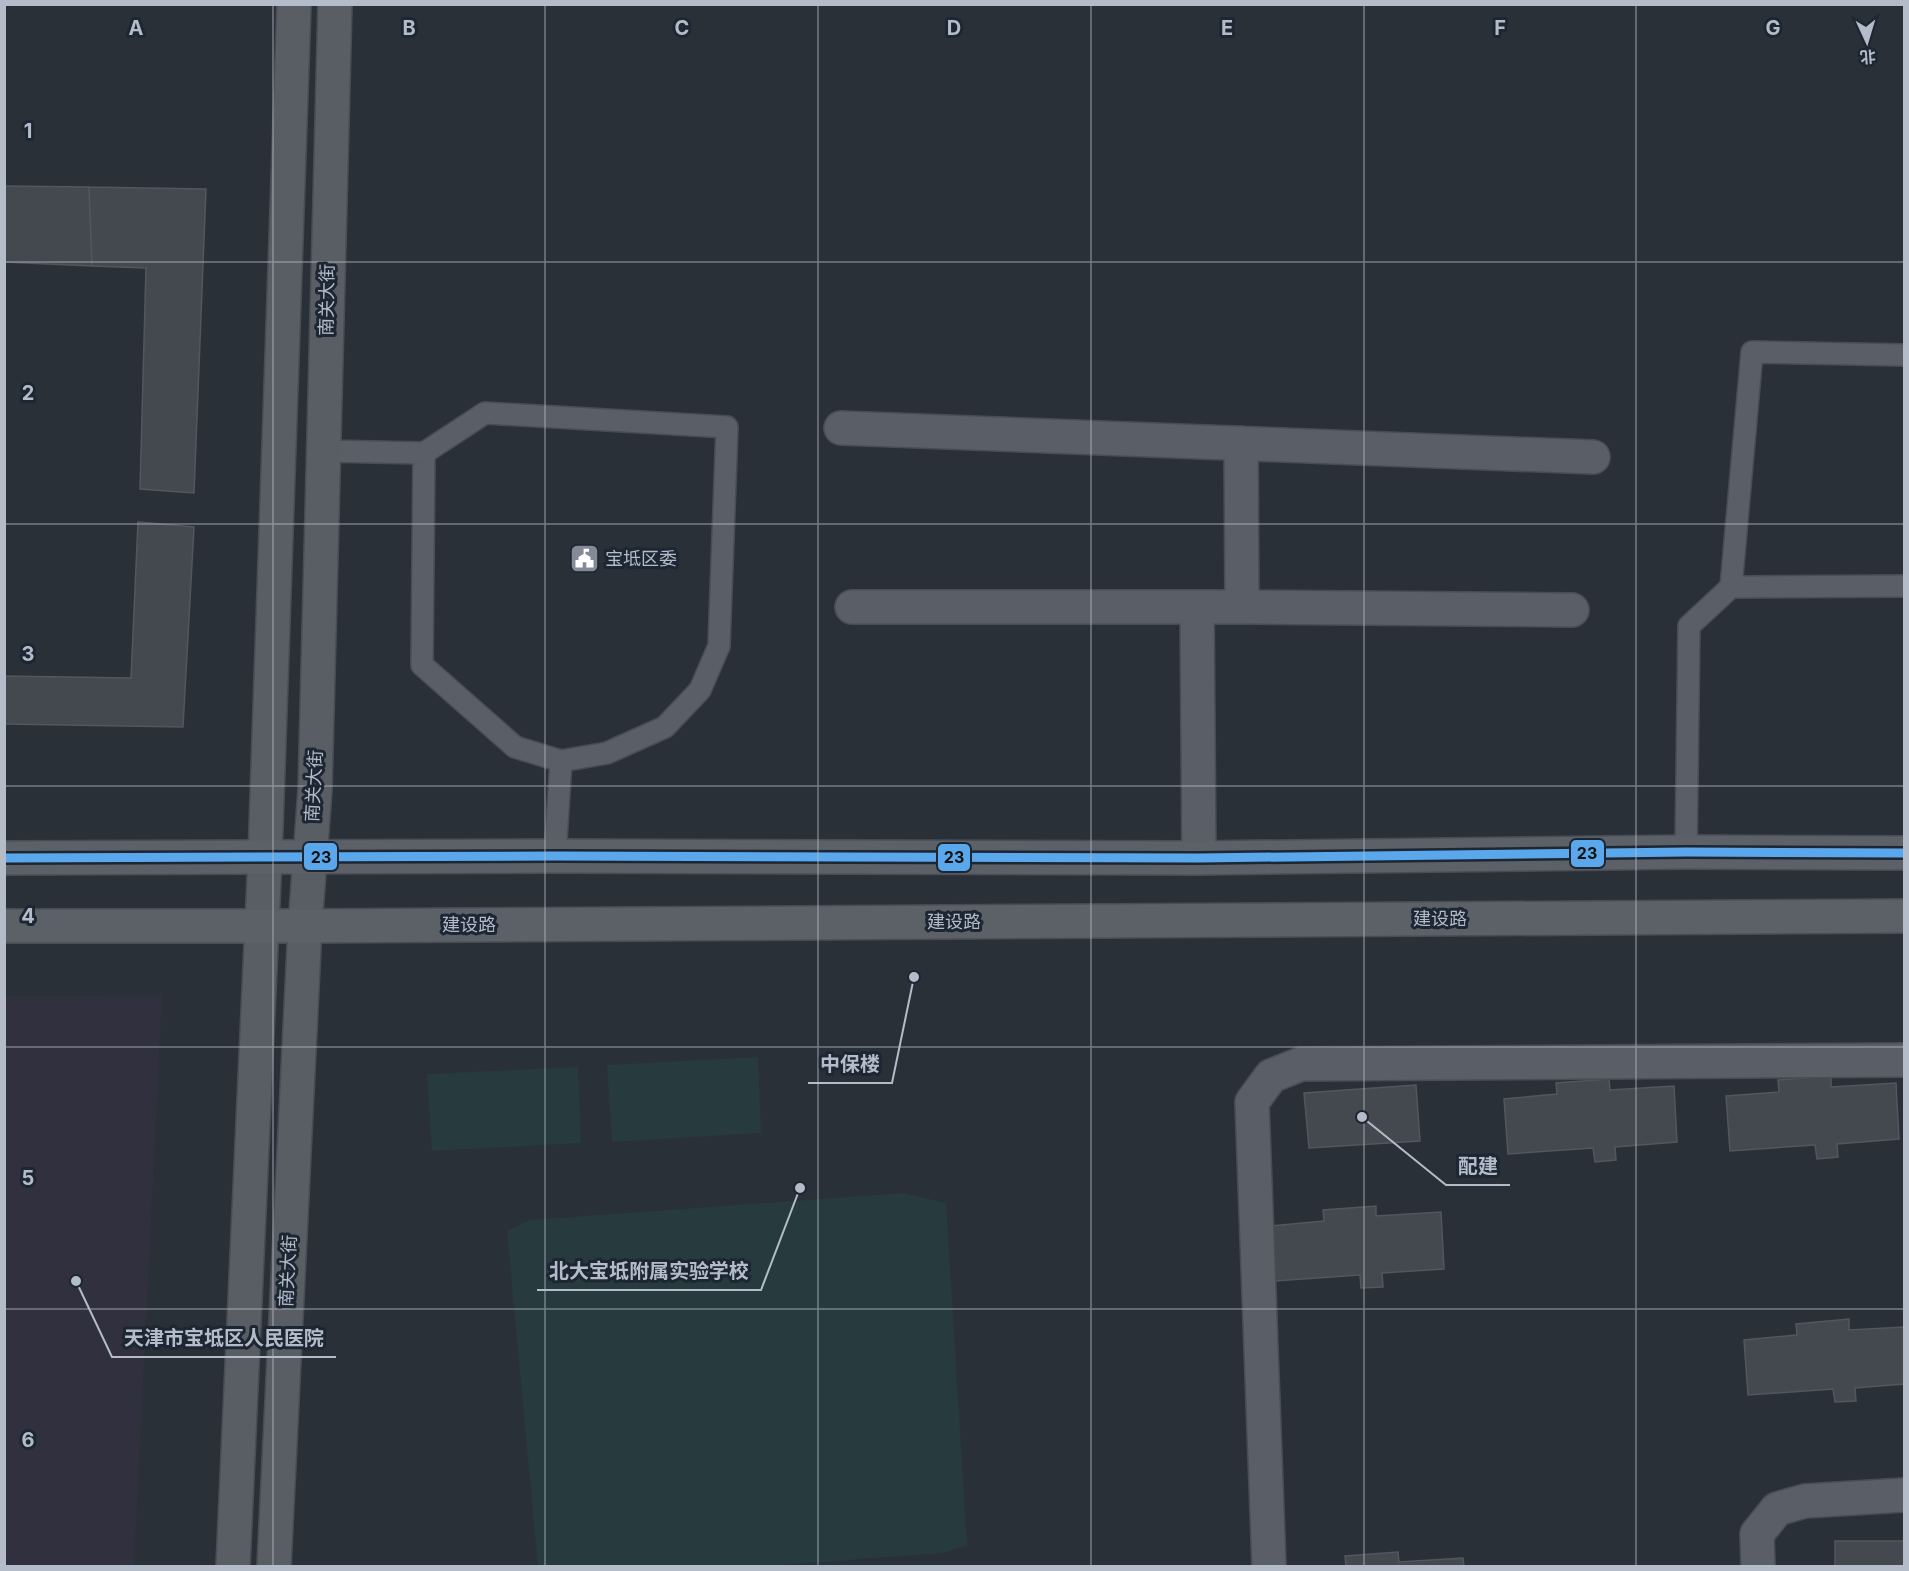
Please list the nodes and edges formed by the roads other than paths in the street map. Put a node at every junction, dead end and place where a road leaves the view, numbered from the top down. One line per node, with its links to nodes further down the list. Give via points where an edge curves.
1 (294, 4): 20 (main road)
2 (335, 4): 6 (main road, 南关大街)
3 (1905, 355): 9 (lane, via 1752,352)
4 (841, 428): 5 (street)
5 (1241, 443): 8 (street); 12 (street)
6 (323, 451): 7 (lane); 18 (main road, 南关大街, via 315,790)
7 (424, 453): 15 (lane, via 422,665 515,747); 15 (lane, via 485,413 727,428 719,646 700,690 665,727 607,753)
8 (1593, 457)
9 (1731, 586): 10 (lane); 16 (lane, via 1689,626)
10 (1905, 586)
11 (852, 607): 13 (street)
12 (1242, 607): 13 (street); 14 (street)
13 (1197, 608): 22 (street)
14 (1572, 610)
15 (561, 760): 19 (lane)
16 (1686, 852): 17 (main road); 22 (main road)
17 (1905, 853)
18 (309, 856): 19 (main road); 20 (main road); 26 (main road, 南关大街)
19 (555, 856): 22 (main road)
20 (265, 857): 21 (main road); 25 (main road)
21 (4, 858)
22 (1199, 858)
23 (1905, 916): 26 (main road, 建设路)
24 (4, 926): 25 (main road, 建设路)
25 (261, 926): 26 (main road, 建设路); 29 (main road)
26 (305, 926): 30 (main road, 南关大街)
27 (1905, 1060): 31 (street, via 1301,1064 1271,1076 1252,1102)
28 (1905, 1495): 32 (street, via 1805,1501 1777,1509 1757,1534)
29 (233, 1566)
30 (274, 1566)
31 (1269, 1566)
32 (1758, 1566)

